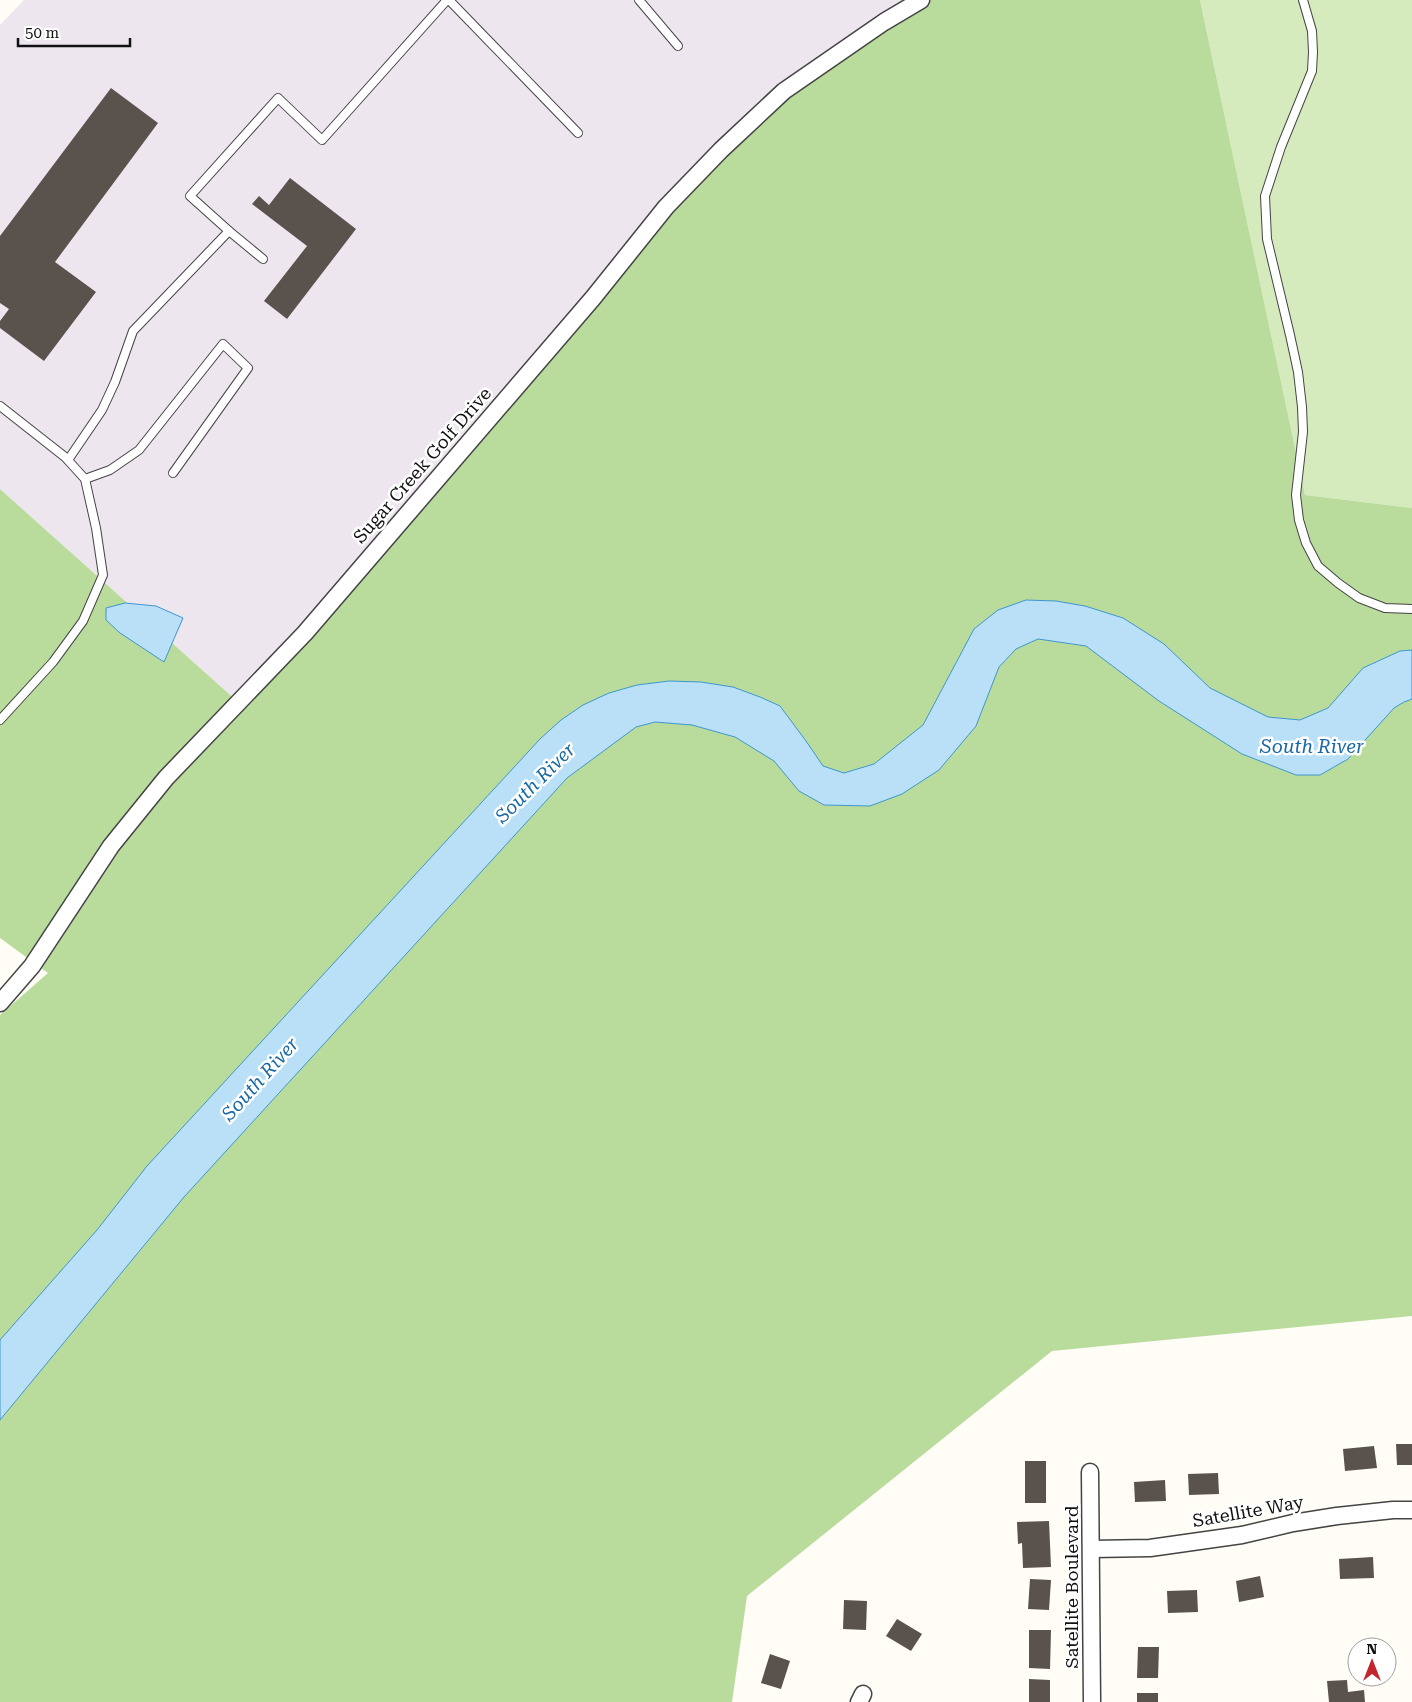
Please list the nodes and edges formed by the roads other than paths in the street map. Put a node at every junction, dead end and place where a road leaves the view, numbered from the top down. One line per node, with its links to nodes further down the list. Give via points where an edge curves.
1 (448, 0): 6 (lane); 7 (lane, via 322,140 278,98 190,196)
2 (639, 0): 5 (lane)
3 (921, 0): 15 (street, Sugar Creek Golf Drive, via 784,91 666,207 593,298 305,633 166,778 111,846 32,966)
4 (1303, 0): 13 (lane, via 1312,31 1312,72 1280,146 1266,196 1267,239 1294,353 1302,407 1303,432 1296,495 1299,520 1318,566 1338,583 1358,598 1385,608)
5 (678, 46)
6 (578, 133)
7 (229, 231): 8 (lane); 10 (lane, via 133,331 102,410)
8 (263, 259)
9 (0, 406): 10 (lane)
10 (68, 460): 12 (lane)
11 (172, 473): 12 (lane, via 248,368 222,344 140,450 110,470)
12 (86, 480): 14 (lane, via 103,574 83,621 54,662)
13 (1412, 610)
14 (0, 720)
15 (0, 1003)
16 (1090, 1472): 18 (street, Satellite Boulevard)
17 (1412, 1510): 18 (street, Satellite Way, via 1337,1516 1242,1535 1150,1548)
18 (1092, 1549): 19 (street, Satellite Boulevard)
19 (1092, 1702)

